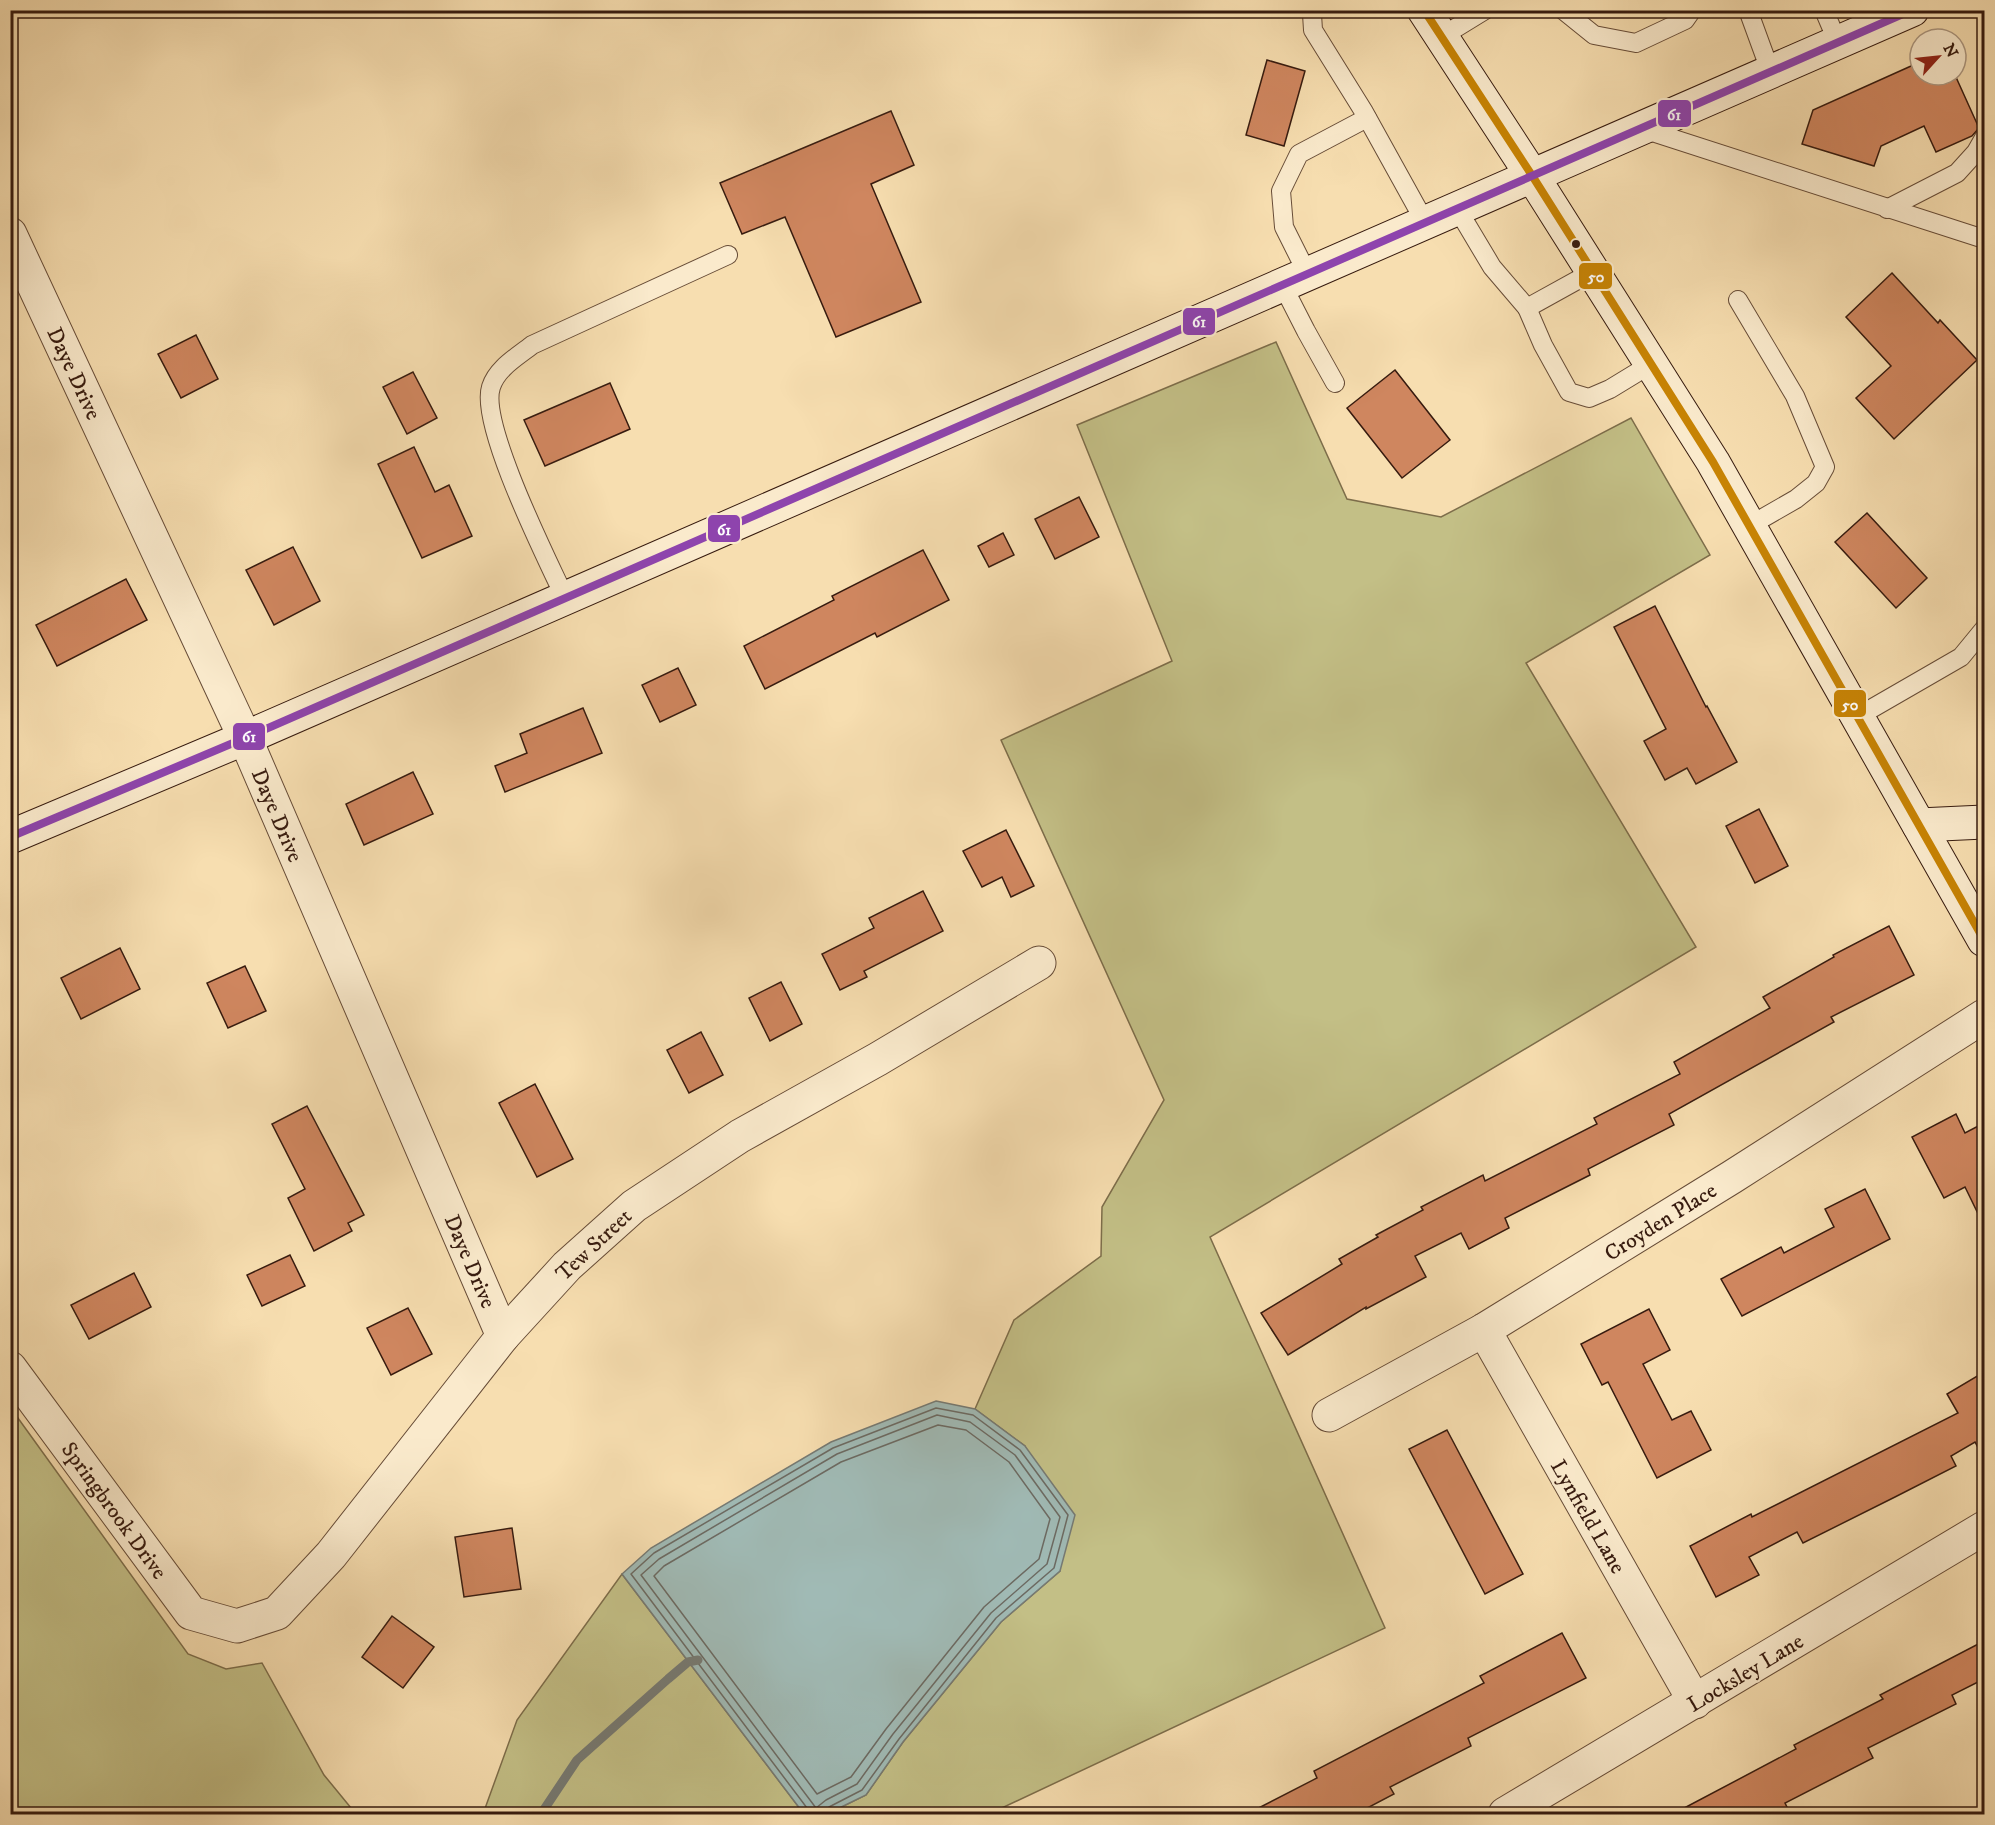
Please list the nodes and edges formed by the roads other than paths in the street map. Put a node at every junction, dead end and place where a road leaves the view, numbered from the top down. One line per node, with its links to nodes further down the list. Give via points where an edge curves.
1 (1316, 10): 12 (lane, via 1312,14 1313,30)
2 (1424, 10): 9 (street)
3 (1485, 10): 9 (lane)
4 (1563, 10): 5 (lane, via 1594,35 1636,43 1685,20)
5 (1692, 10)
6 (1748, 10): 11 (lane)
7 (1824, 10): 10 (lane)
8 (1912, 10): 10 (street)
9 (1441, 37): 15 (street)
10 (1839, 43): 11 (street)
11 (1771, 73): 13 (street)
12 (1367, 118): 18 (lane); 23 (lane, via 1299,154 1281,191)
13 (1643, 129): 15 (street); 16 (lane)
14 (1984, 138): 16 (lane, via 1957,173)
15 (1533, 177): 17 (street); 22 (street)
16 (1887, 209): 20 (lane)
17 (1458, 210): 18 (street); 25 (lane, via 1492,267)
18 (1426, 224): 23 (street)
19 (10, 234): 32 (street, Daye Drive)
20 (1984, 239)
21 (728, 255): 29 (lane, via 532,345 504,367 490,388 491,422 508,472)
22 (1592, 272): 25 (lane); 26 (street)
23 (1296, 280): 27 (lane, via 1306,331); 29 (street)
24 (1738, 300): 28 (lane, via 1795,396 1826,467 1816,483 1796,499)
25 (1527, 308): 26 (lane, via 1569,392 1589,398)
26 (1651, 364): 28 (street)
27 (1335, 382)
28 (1749, 526): 31 (street)
29 (565, 598): 32 (street)
30 (1984, 629): 31 (lane, via 1961,657)
31 (1857, 717): 34 (street)
32 (245, 738): 35 (street); 40 (street, Daye Drive)
33 (1984, 822): 34 (street)
34 (1919, 825): 36 (street)
35 (10, 837)
36 (1980, 923)
37 (1039, 963): 40 (street, Tew Street, via 740,1136 634,1206 567,1266)
38 (1984, 1016): 39 (street, Croyden Place)
39 (1484, 1330): 42 (street, Croyden Place); 45 (street, Lynfield Lane)
40 (503, 1336): 44 (street, Tew Street, via 331,1556 277,1613)
41 (10, 1368): 44 (street, Springbrook Drive, via 191,1614)
42 (1329, 1415)
43 (1984, 1528): 45 (street, Locksley Lane)
44 (237, 1626)
45 (1695, 1702): 46 (street, Locksley Lane)
46 (1505, 1815)

